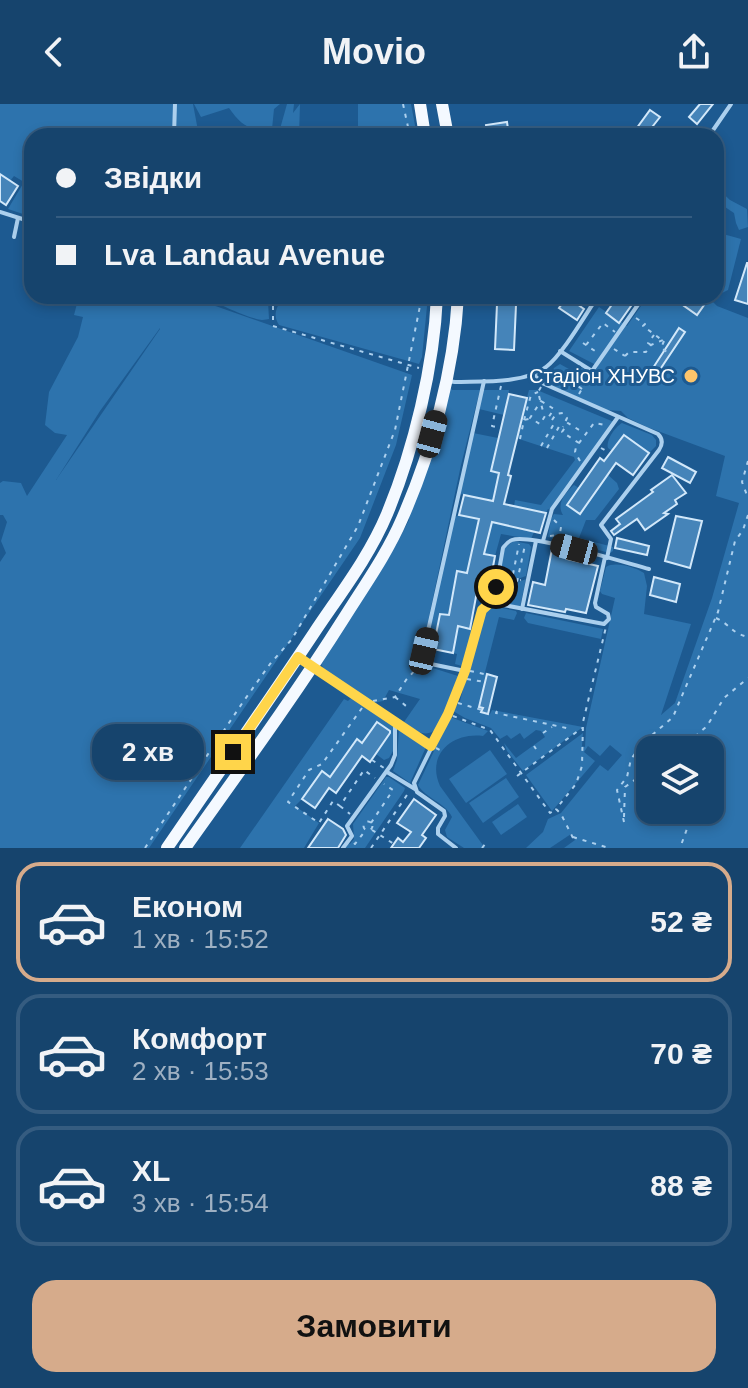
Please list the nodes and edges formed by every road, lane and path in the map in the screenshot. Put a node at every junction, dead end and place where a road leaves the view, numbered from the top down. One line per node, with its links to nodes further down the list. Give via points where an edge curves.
1 (175, 104): 6 (lane)
2 (403, 104): 7 (path)
3 (420, 104): 8 (main road)
4 (442, 104): 9 (main road)
5 (731, 104): 10 (lane)
6 (174, 128)
7 (408, 128)
8 (424, 128)
9 (446, 128)
10 (714, 128)
11 (0, 212): 12 (lane)
12 (18, 218): 13 (lane); 14 (lane)
13 (24, 220)
14 (14, 237)
15 (273, 304): 30 (path, via 273,326)
16 (420, 304): 30 (path)
17 (437, 304): 31 (main road)
18 (457, 304): 35 (main road)
19 (592, 304): 27 (lane)
20 (639, 304): 21 (lane)
21 (631, 315): 22 (lane); 23 (path)
22 (618, 334): 26 (lane); 29 (path, via 603,323 585,344)
23 (655, 334): 24 (path); 25 (path)
24 (663, 340): 25 (path); 28 (path, via 661,348)
25 (651, 345): 26 (path, via 646,352 625,356)
26 (610, 346): 29 (lane)
27 (560, 351): 32 (lane); 33 (lane)
28 (670, 354)
29 (602, 357): 32 (lane)
30 (408, 365): 31 (path); 123 (path, via 395,430 358,526 292,639)
31 (428, 370): 35 (main road); 83 (main road, via 387,516)
32 (592, 371): 34 (path)
33 (533, 374): 37 (lane); 38 (lane)
34 (589, 377): 39 (path); 39 (path, via 582,372 574,383)
35 (446, 381): 36 (lane); 85 (main road, via 402,521)
36 (484, 381): 37 (lane); 47 (lane)
37 (502, 381): 48 (path)
38 (543, 383): 40 (path); 41 (lane)
39 (582, 389): 41 (path)
40 (538, 392): 42 (path); 46 (path, via 531,395)
41 (577, 398): 43 (lane)
42 (541, 401): 44 (path); 45 (path); 45 (path, via 554,409)
43 (618, 417): 51 (lane); 71 (lane, via 658,434 662,444 601,525 611,539)
44 (530, 418): 45 (path, via 540,424); 46 (path)
45 (550, 419): 49 (path); 49 (path, via 563,413 567,418); 56 (path)
46 (524, 420): 53 (path)
47 (476, 423): 48 (path); 84 (lane)
48 (492, 426): 50 (path)
49 (562, 427): 52 (path, via 568,423); 55 (path); 58 (path)
50 (501, 428)
51 (610, 428): 52 (path, via 594,423); 57 (lane)
52 (585, 434): 54 (path)
53 (520, 439)
54 (582, 439): 55 (path); 57 (path)
55 (579, 443): 60 (path, via 575,452)
56 (541, 446)
57 (597, 446): 59 (path); 60 (lane)
58 (547, 448)
59 (610, 453)
60 (580, 461): 64 (lane)
61 (748, 461): 62 (path, via 742,482)
62 (748, 498)
63 (748, 515): 66 (path)
64 (551, 516): 67 (path); 69 (lane)
65 (563, 522): 67 (path)
66 (747, 523): 80 (path, via 735,541)
67 (561, 527): 69 (path, via 559,534)
68 (523, 539): 70 (lane); 72 (path); 73 (path); 77 (lane, via 503,548)
69 (544, 539): 70 (lane); 71 (lane)
70 (536, 541): 75 (lane)
71 (606, 558): 74 (lane); 81 (lane, via 595,603 607,612)
72 (516, 561): 73 (path); 76 (path)
73 (521, 562): 76 (path)
74 (649, 569)
75 (529, 576): 76 (path); 79 (lane)
76 (514, 583): 77 (path); 77 (path, via 510,594)
77 (495, 589): 78 (lane)
78 (494, 599): 79 (lane); 86 (lane, via 482,610)
79 (522, 609): 81 (lane, via 600,625)
80 (715, 618): 82 (path); 103 (path, via 673,717)
81 (607, 622): 100 (path)
82 (748, 637)
83 (298, 657): 85 (lane); 124 (main road)
84 (421, 662): 86 (lane); 91 (path)
85 (313, 666): 93 (lane); 125 (main road)
86 (465, 670): 87 (path); 88 (lane)
87 (484, 674)
88 (462, 678): 90 (path); 92 (lane)
89 (748, 678): 104 (path, via 724,698)
90 (485, 682)
91 (395, 697): 93 (path); 94 (path)
92 (453, 702): 95 (path); 97 (lane)
93 (366, 703): 98 (lane); 112 (path, via 288,802 319,823 333,801 340,806 364,770)
94 (406, 706)
95 (482, 710)
96 (497, 711): 99 (path)
97 (448, 714): 105 (lane); 109 (path, via 490,730)
98 (395, 722): 105 (lane); 108 (lane, via 395,755)
99 (557, 725): 101 (path); 102 (path)
100 (583, 727): 109 (path); 114 (path, via 582,766 576,784)
101 (571, 729)
102 (543, 733)
103 (651, 736)
104 (696, 736)
105 (431, 746): 113 (lane)
106 (636, 752): 111 (path, via 617,790 624,822 625,787)
107 (372, 760): 108 (path)
108 (387, 771): 112 (lane); 113 (lane)
109 (521, 773): 110 (path); 114 (path, via 550,813)
110 (517, 776)
111 (636, 779)
112 (380, 781): 115 (path, via 393,790); 120 (lane, via 347,826)
113 (414, 788): 119 (path); 128 (lane, via 444,811 438,834)
114 (556, 809): 130 (path, via 573,837)
115 (371, 823): 117 (path); 118 (path, via 365,823)
116 (690, 824): 131 (path)
117 (371, 829): 118 (path); 119 (path)
118 (365, 830): 120 (path, via 355,844)
119 (380, 835): 122 (path); 127 (path)
120 (349, 839): 126 (lane)
121 (486, 843): 129 (path)
122 (394, 844)
123 (145, 848)
124 (167, 848)
125 (185, 848)
126 (343, 848)
127 (371, 848)
128 (456, 848)
129 (482, 848)
130 (609, 848)
131 (680, 848)

